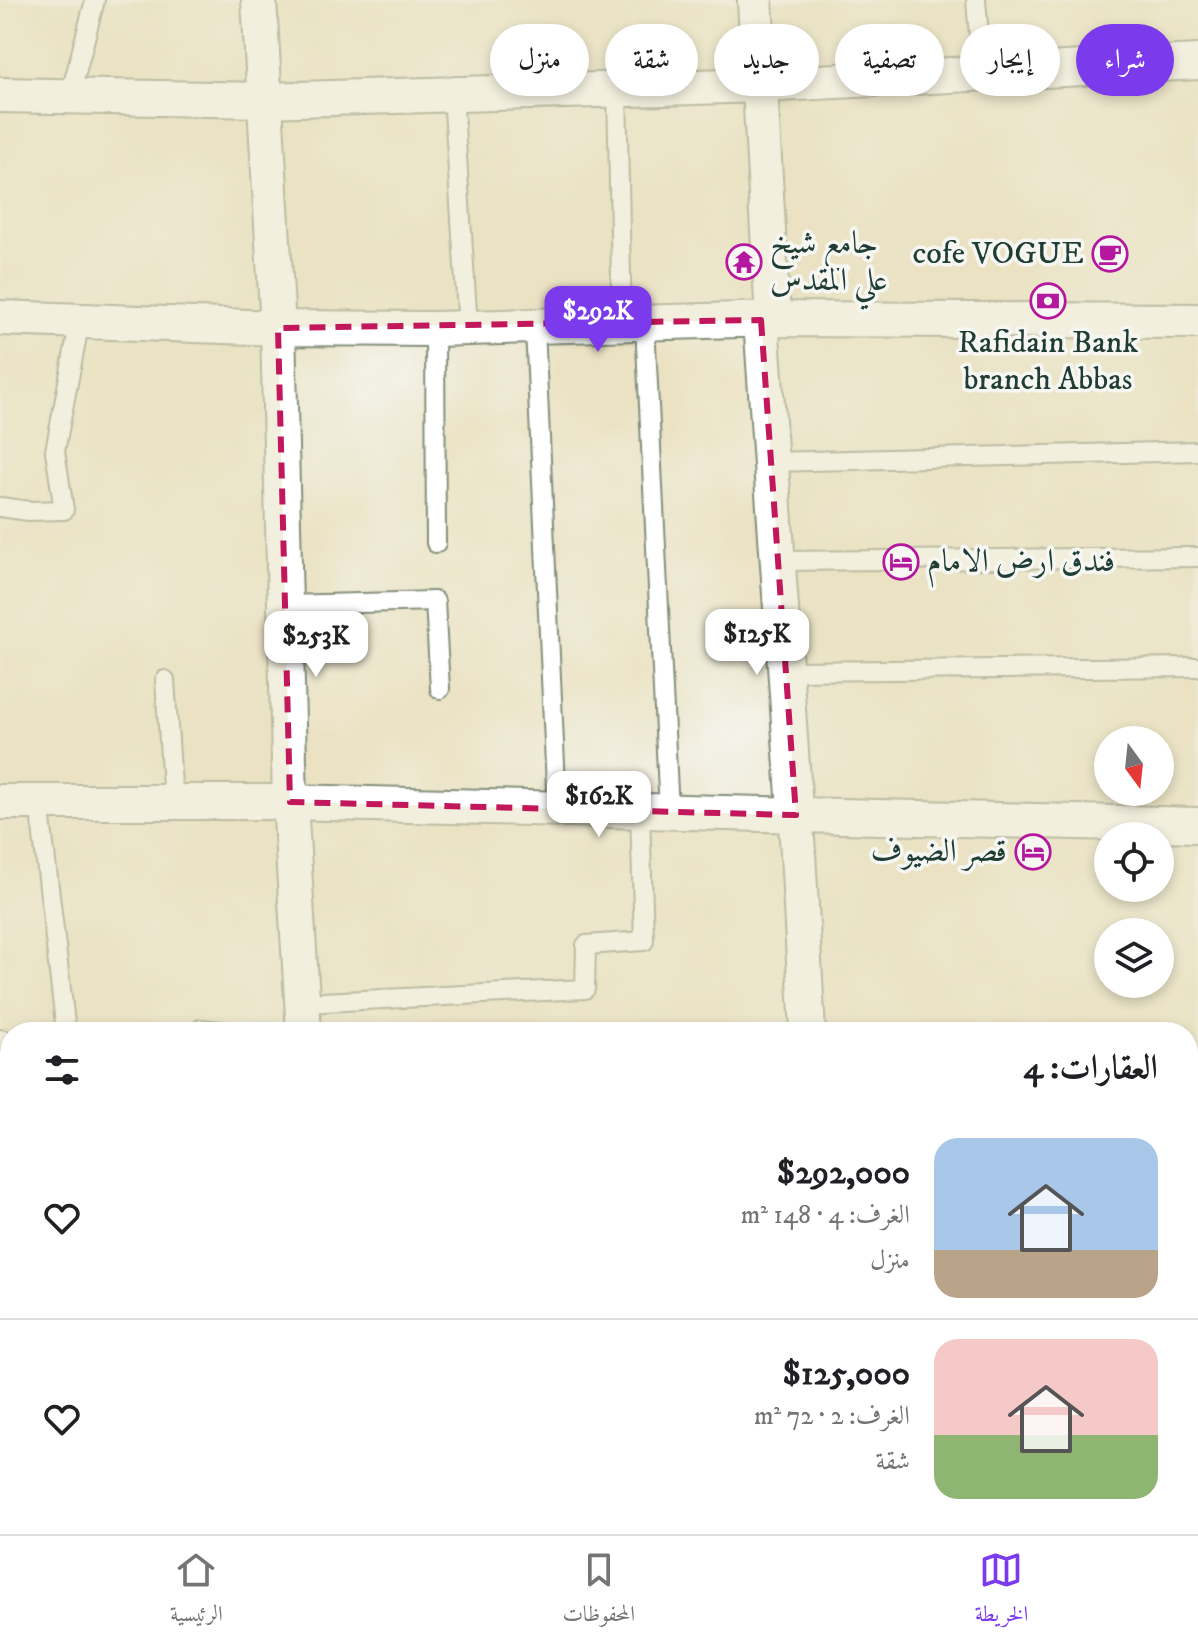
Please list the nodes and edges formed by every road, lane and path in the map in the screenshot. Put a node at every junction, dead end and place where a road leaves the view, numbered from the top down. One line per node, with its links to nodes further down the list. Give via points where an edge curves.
1 (95, 0): 14 (lane)
2 (259, 0): 17 (street)
3 (755, 0): 5 (street)
4 (976, 0): 6 (lane)
5 (756, 24)
6 (978, 24)
7 (1198, 62): 8 (street)
8 (1060, 69)
9 (960, 74): 10 (street)
10 (819, 82)
11 (605, 89): 12 (street)
12 (453, 94): 17 (street); 25 (lane)
13 (0, 95): 14 (street)
14 (70, 96): 17 (street)
15 (617, 96): 22 (lane)
16 (760, 96): 20 (street)
17 (265, 100): 23 (street)
18 (0, 318): 19 (street)
19 (80, 320): 23 (street); 28 (lane, via 55,451 64,510)
20 (767, 320): 21 (street); 22 (street); 27 (street)
21 (1198, 321)
22 (633, 324): 24 (street); 42 (lane)
23 (278, 328): 25 (street); 32 (street)
24 (535, 328): 25 (street); 41 (lane)
25 (452, 329): 29 (lane)
26 (1198, 451): 27 (lane)
27 (771, 462): 31 (street)
28 (0, 507)
29 (436, 543)
30 (1198, 557): 31 (lane)
31 (778, 561): 34 (street)
32 (285, 605): 36 (lane, via 435,601); 40 (street)
33 (1198, 667): 34 (lane)
34 (786, 671): 43 (street)
35 (165, 680): 39 (lane)
36 (440, 689)
37 (0, 802): 38 (street)
38 (39, 802): 39 (street); 46 (lane)
39 (173, 802): 40 (street)
40 (290, 802): 41 (street); 45 (street)
41 (557, 809): 42 (street)
42 (655, 812): 43 (street); 45 (lane, via 644,941 586,945 585,989)
43 (796, 815): 44 (street); 47 (street)
44 (1198, 825)
45 (304, 1018)
46 (65, 1022)
47 (807, 1022)

